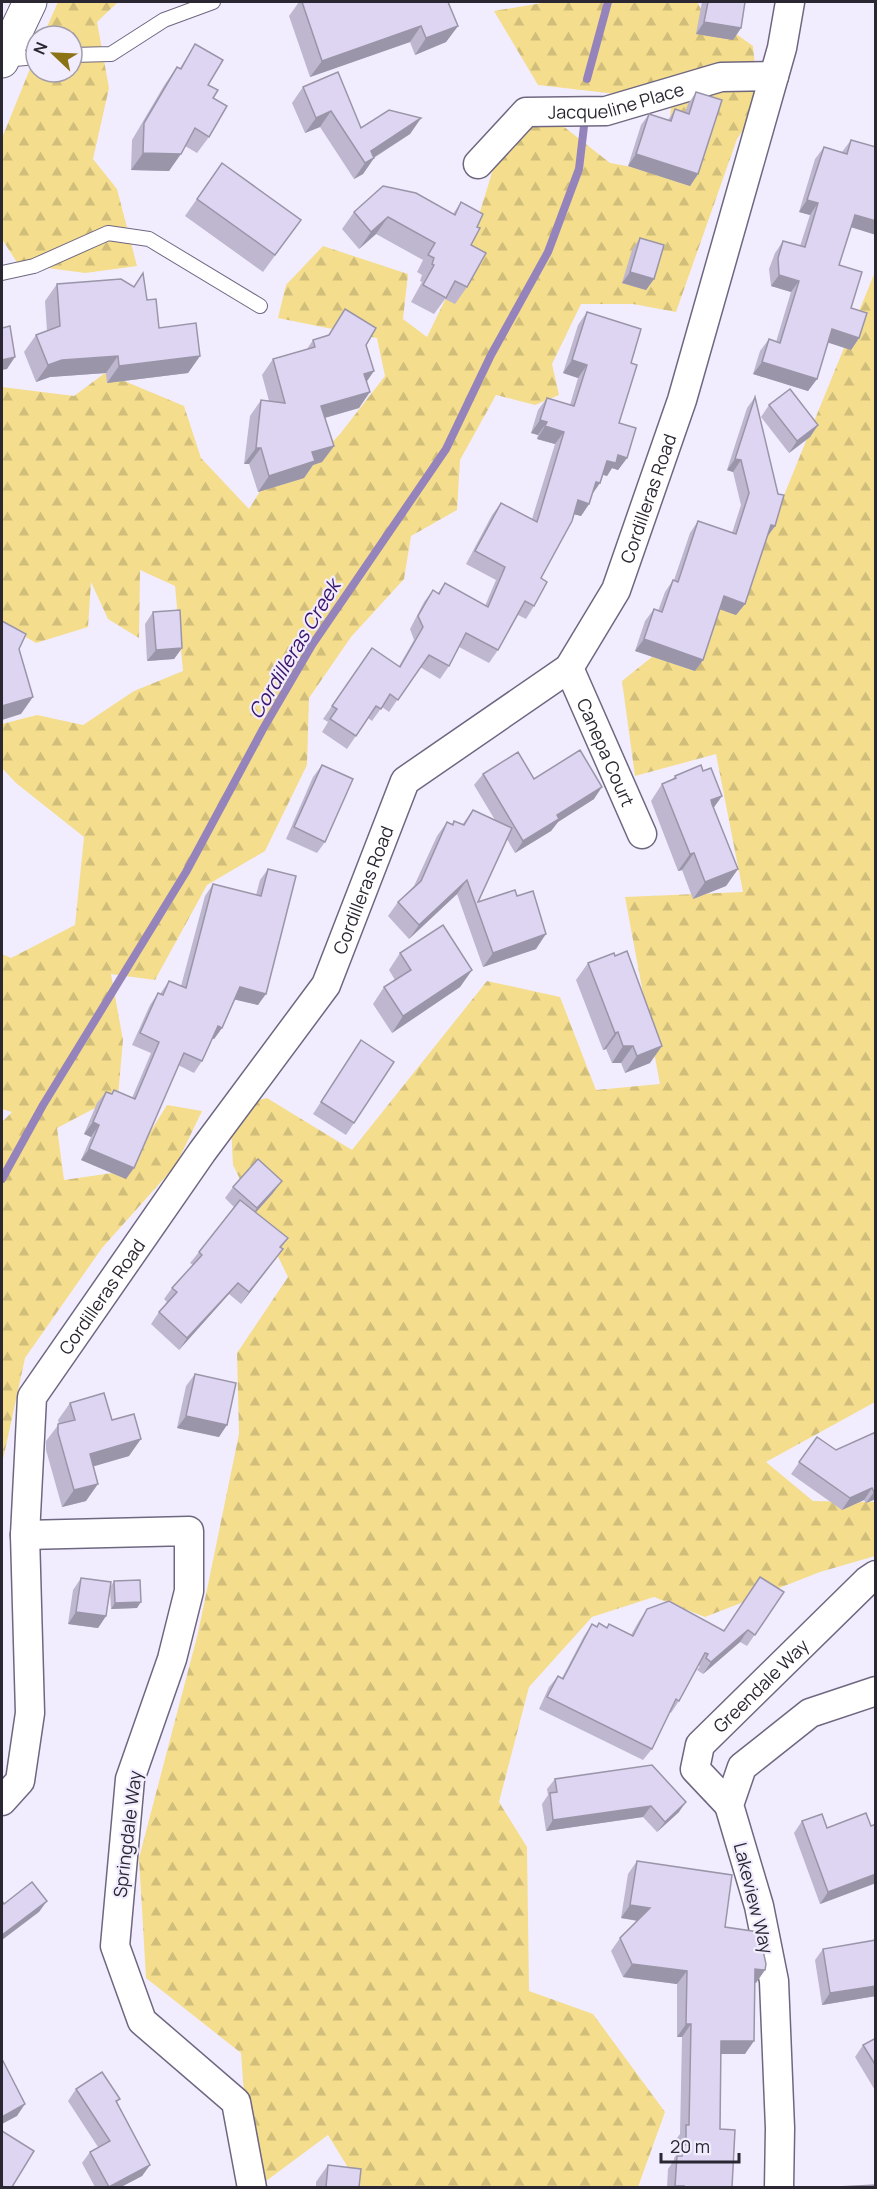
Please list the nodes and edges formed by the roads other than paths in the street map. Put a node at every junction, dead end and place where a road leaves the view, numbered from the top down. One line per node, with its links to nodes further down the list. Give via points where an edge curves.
1 (30, 2): 6 (main road)
2 (213, 2): 4 (lane, via 164,20 111,54)
3 (790, 2): 7 (street, Cordilleras Road)
4 (84, 54)
5 (24, 58): 6 (lane)
6 (2, 61)
7 (774, 76): 8 (street, Jacqueline Place, via 721,77 606,111 526,112); 11 (street, Cordilleras Road, via 682,400 616,590)
8 (478, 164)
9 (2, 273): 10 (lane, via 34,266 108,233 149,239)
10 (260, 306)
11 (569, 668): 12 (street, Canepa Court); 13 (street, Cordilleras Road, via 405,781 326,985 202,1152 32,1397)
12 (642, 834)
13 (26, 1535): 16 (street, Cordilleras Road, via 30,1713 20,1781); 18 (street, Springdale Way, via 189,1531 189,1590 172,1659 130,1779 115,1946 142,2021 236,2102)
14 (876, 1575): 17 (street, Greendale Way, via 700,1746 695,1769)
15 (876, 1691): 17 (street, via 810,1713 741,1767)
16 (2, 1801)
17 (729, 1804): 19 (street, Lakeview Way, via 759,1906 774,1982)
18 (252, 2187)
19 (779, 2187)

